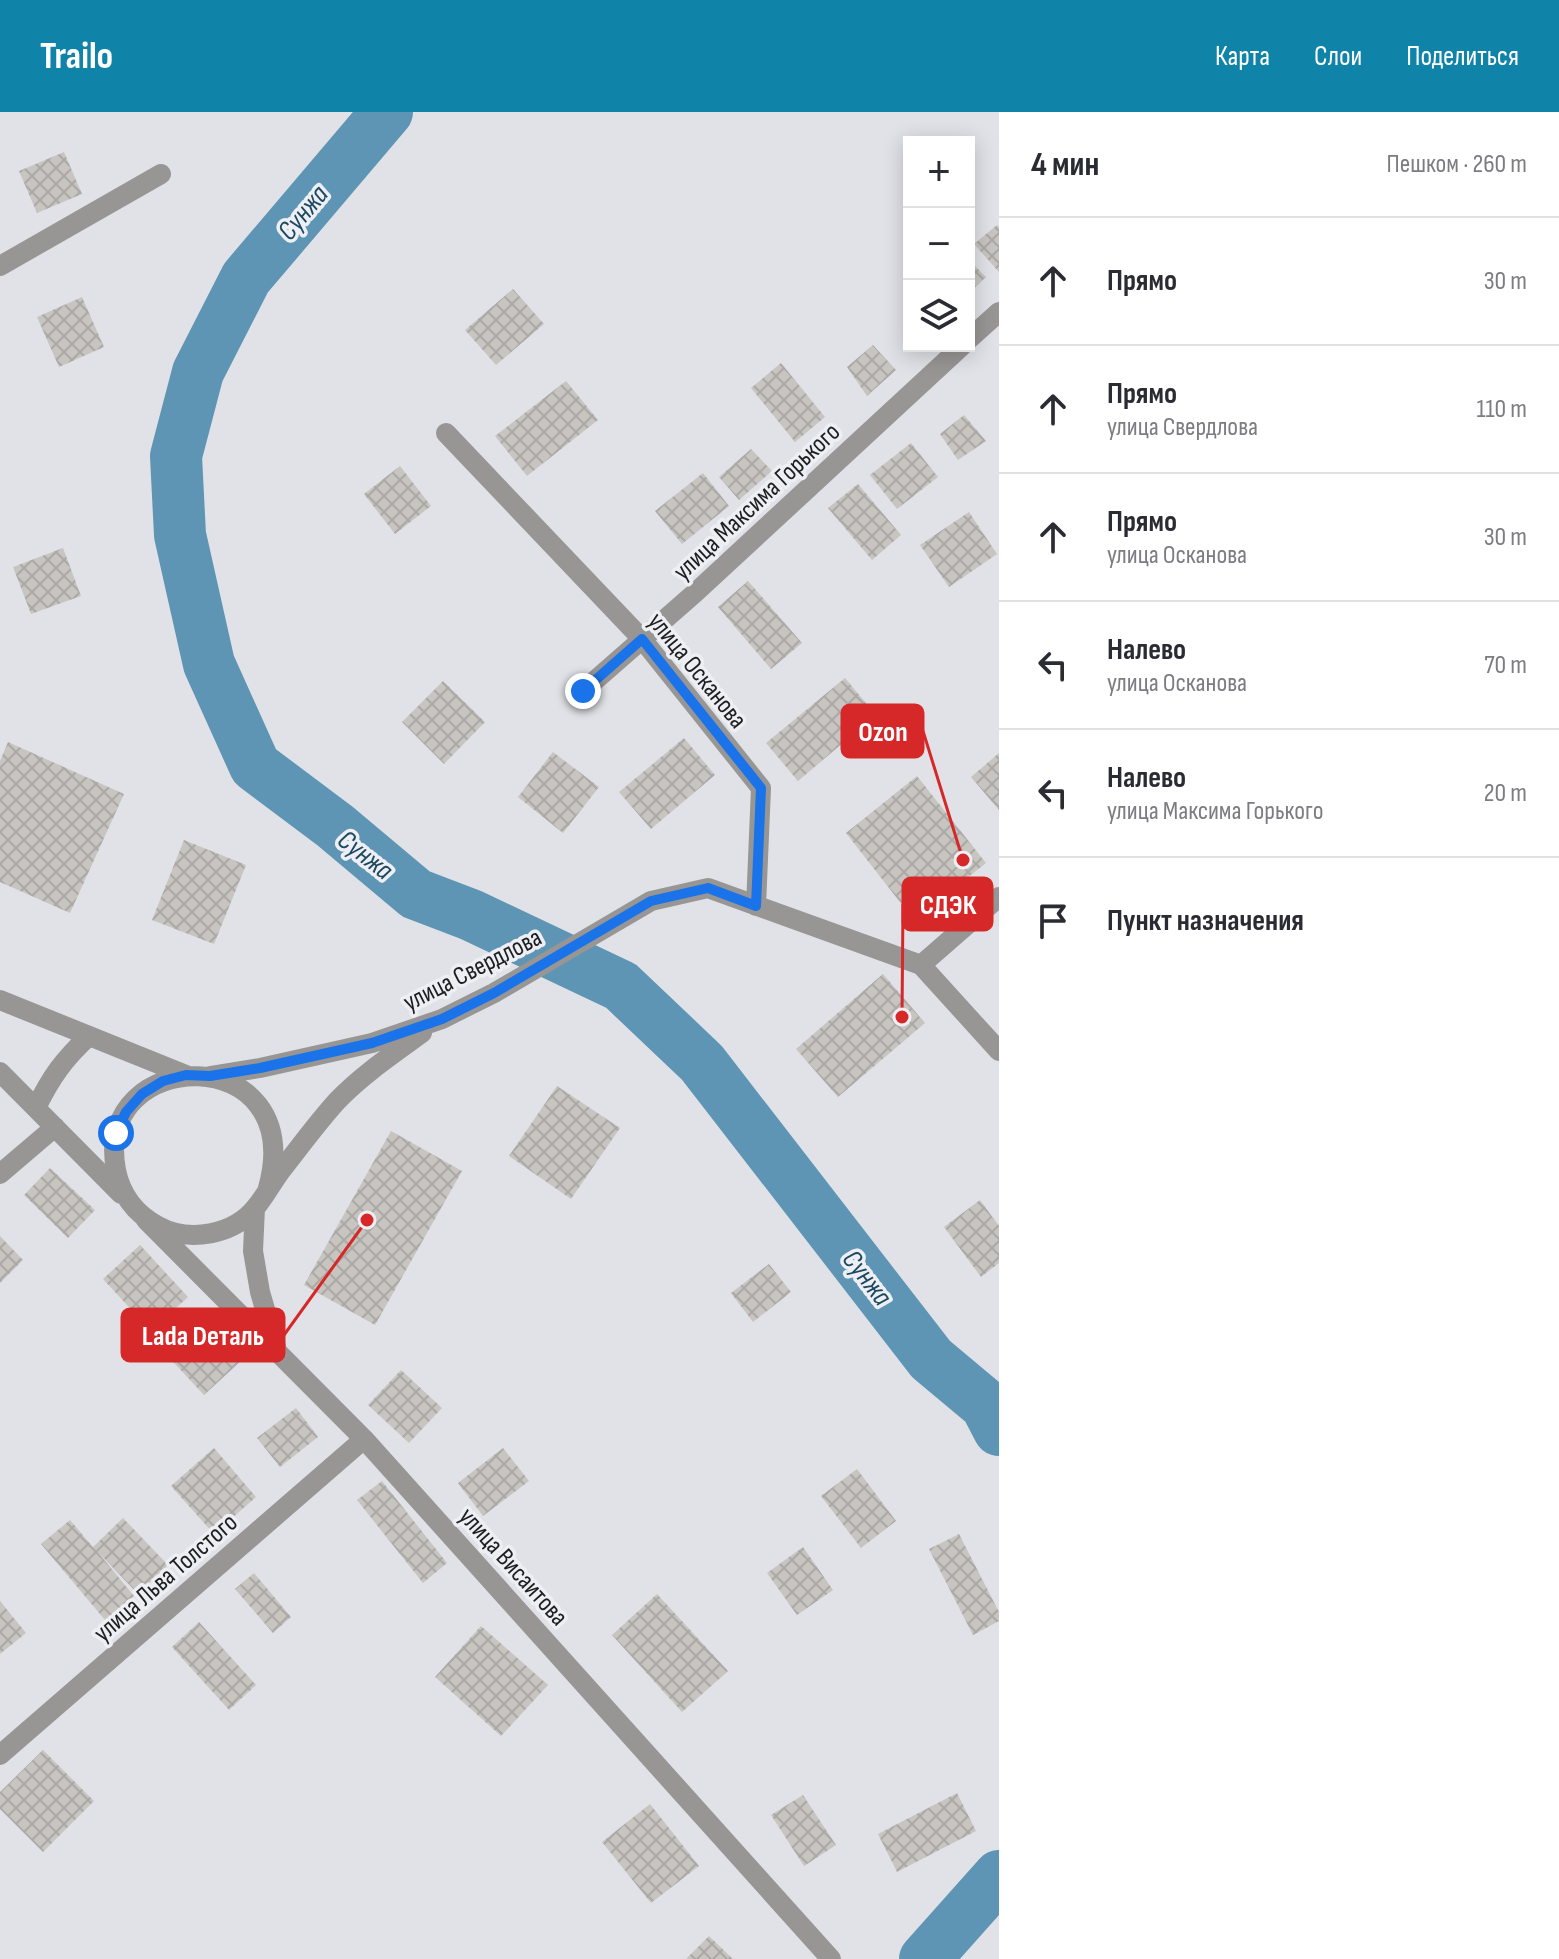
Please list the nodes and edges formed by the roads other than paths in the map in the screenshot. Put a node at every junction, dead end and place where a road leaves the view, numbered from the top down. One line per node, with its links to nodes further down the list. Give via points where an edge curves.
1 (161, 174): 2 (street)
2 (0, 266)
3 (999, 312): 4 (street)
4 (975, 334)
5 (955, 352): 7 (street, улица Максима Горького)
6 (446, 433): 7 (street, улица Осканова)
7 (642, 639): 8 (street, улица Максима Горького); 10 (street, улица Осканова, via 761,788)
8 (583, 691)
9 (999, 897): 11 (street)
10 (756, 906): 11 (street); 13 (street, улица Свердлова, via 708,888 651,901)
11 (921, 965): 15 (street)
12 (0, 1000): 14 (street)
13 (442, 1019): 18 (street, улица Свердлова, via 372,1043); 22 (street, via 338,1100)
14 (89, 1036): 17 (street); 19 (street, via 65,1058)
15 (999, 1051)
16 (0, 1072): 19 (street)
17 (186, 1075): 18 (street); 23 (street, via 142,1094 116,1133 113,1157)
18 (210, 1076): 22 (street, via 252,1098 266,1118 275,1152)
19 (36, 1108): 20 (street)
20 (55, 1127): 21 (street); 23 (street)
21 (0, 1174)
22 (268, 1188): 24 (street)
23 (129, 1203): 25 (street)
24 (255, 1208): 25 (street, via 215,1233 191,1236); 26 (street, via 253,1251)
25 (146, 1220): 26 (street, улица Висаитова)
26 (277, 1351): 27 (street, улица Висаитова)
27 (364, 1439): 28 (street, улица Льва Толстого); 29 (street, улица Висаитова)
28 (0, 1755)
29 (831, 1959)

